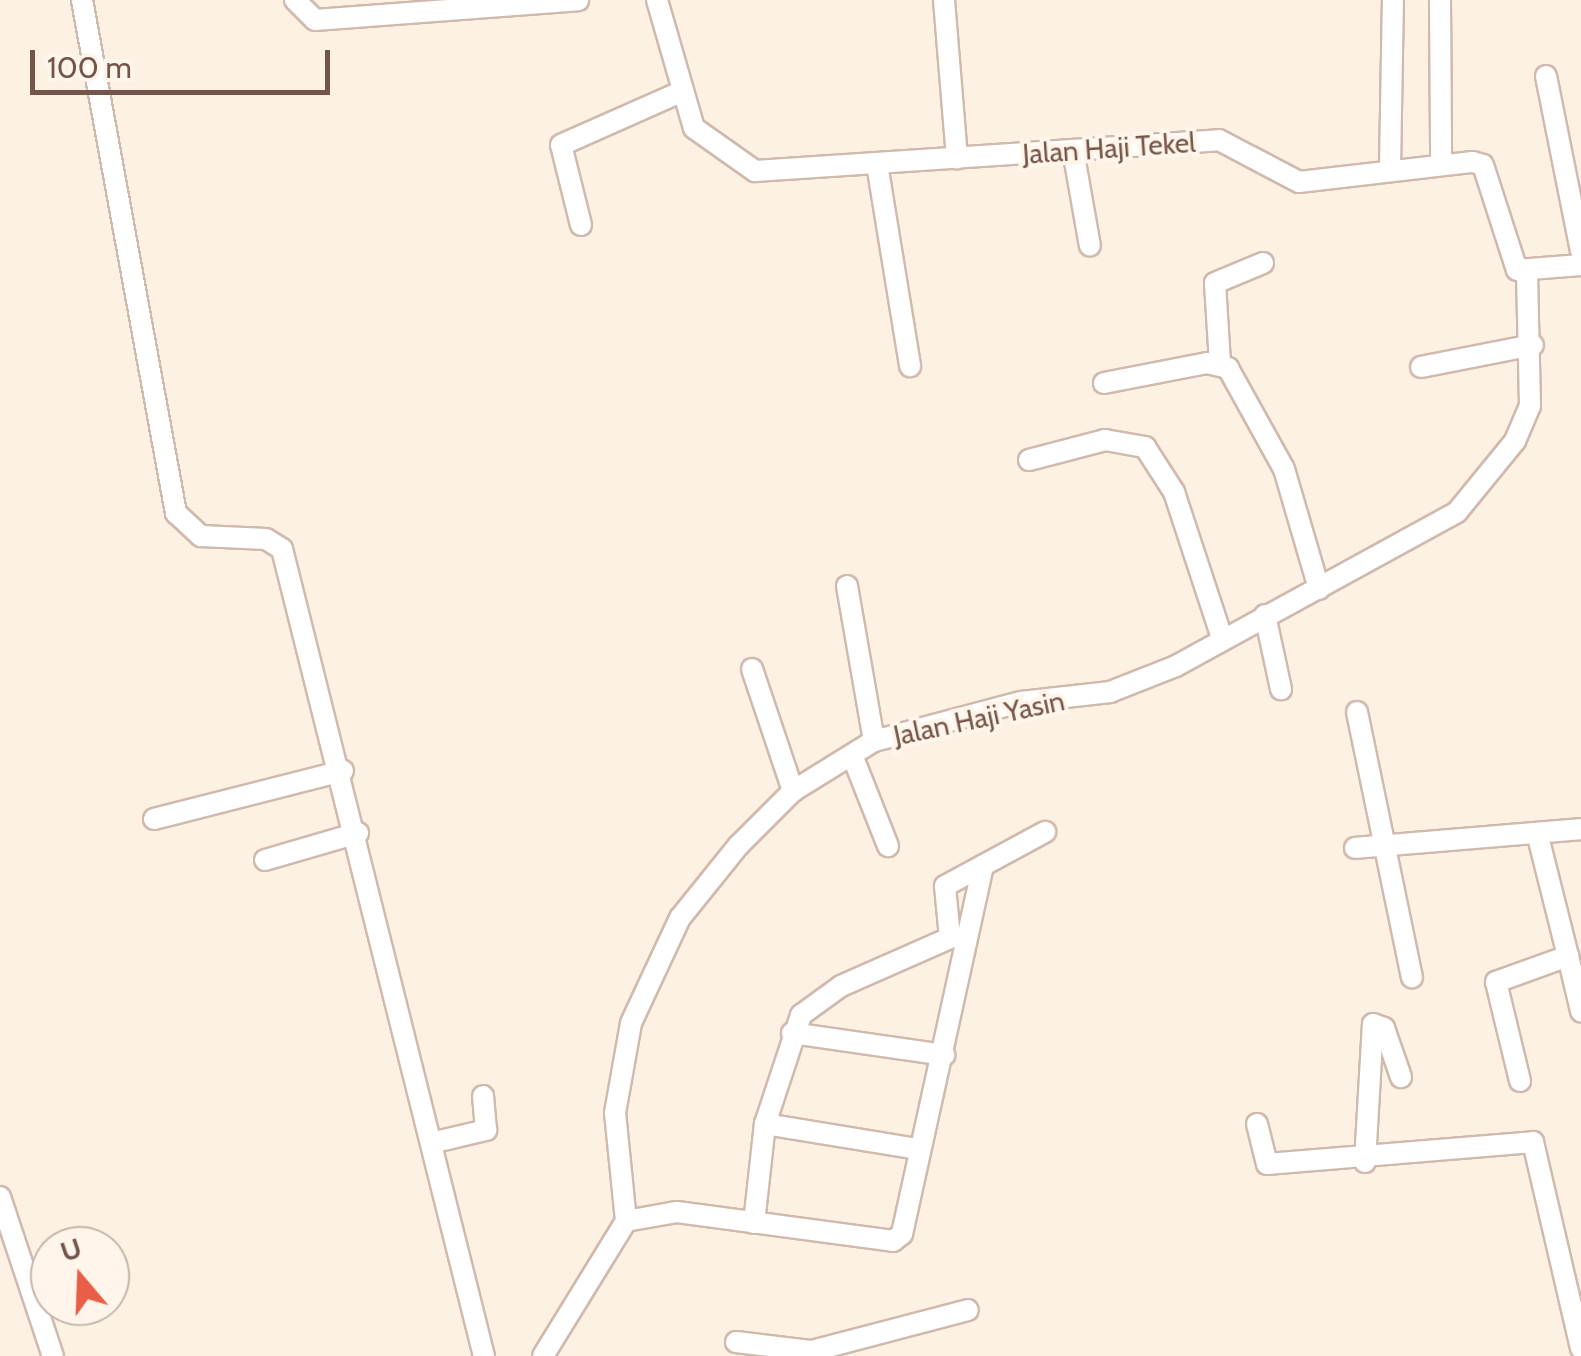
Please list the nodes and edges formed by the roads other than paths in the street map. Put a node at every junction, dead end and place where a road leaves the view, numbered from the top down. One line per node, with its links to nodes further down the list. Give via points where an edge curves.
1 (82, 0): 37 (street, via 176,513 201,536 282,549)
2 (295, 0): 8 (street, via 314,20)
3 (578, 0): 8 (street)
4 (656, 0): 10 (street, Jalan Haji Tekel)
5 (944, 0): 12 (street)
6 (1393, 0): 15 (street)
7 (1440, 0): 13 (street)
8 (466, 1)
9 (1546, 76): 18 (street)
10 (683, 92): 14 (street, Jalan Haji Tekel, via 707,145 755,172); 16 (street, via 561,145)
11 (1073, 150): 12 (street, Jalan Haji Tekel); 15 (street, Jalan Haji Tekel, via 1219,140 1299,182); 17 (street)
12 (957, 158): 14 (street, Jalan Haji Tekel)
13 (1441, 160): 15 (street, Jalan Haji Tekel); 21 (street, Jalan Haji Tekel, via 1483,165 1507,253)
14 (876, 164): 24 (street)
15 (1390, 168)
16 (581, 225)
17 (1090, 246)
18 (1581, 251)
19 (1263, 263): 23 (street, via 1215,283)
20 (1581, 266): 21 (street)
21 (1528, 274): 22 (street, Jalan Haji Yasin)
22 (1533, 345): 25 (street); 29 (street, Jalan Haji Yasin, via 1530,406 1487,481 1417,539)
23 (1220, 362): 26 (street); 29 (street, via 1284,470)
24 (910, 366)
25 (1421, 367)
26 (1104, 382)
27 (1029, 460): 31 (street, via 1105,440 1145,447 1174,492)
28 (847, 586): 35 (street)
29 (1319, 590): 30 (street, Jalan Haji Yasin)
30 (1265, 615): 31 (street, Jalan Haji Yasin); 33 (street)
31 (1221, 635): 35 (street, Jalan Haji Yasin, via 1110,692 1021,702)
32 (752, 669): 38 (street)
33 (1281, 689)
34 (1357, 712): 44 (street)
35 (874, 741): 36 (street, Jalan Haji Yasin)
36 (852, 755): 38 (street, Jalan Haji Yasin); 45 (street)
37 (343, 772): 39 (street); 42 (street)
38 (792, 792): 64 (street, Jalan Haji Yasin, via 680,918 631,1023 616,1112)
39 (154, 819)
40 (1581, 829): 43 (street)
41 (1046, 832): 48 (street)
42 (358, 833): 47 (street); 60 (street)
43 (1538, 837): 44 (street); 50 (street)
44 (1389, 845): 46 (street); 51 (street)
45 (888, 846)
46 (1355, 848)
47 (266, 860)
48 (983, 866): 49 (street); 49 (street, via 942,892)
49 (960, 936): 53 (street, via 812,1002); 54 (street)
50 (1568, 956): 52 (street); 56 (street, via 1496,982)
51 (1412, 977)
52 (1581, 1010)
53 (792, 1034): 54 (street); 58 (street)
54 (944, 1054): 61 (street)
55 (1401, 1077): 62 (street, via 1384,1028 1373,1024)
56 (1520, 1081)
57 (483, 1096): 60 (street, via 486,1130)
58 (765, 1124): 61 (street); 65 (street)
59 (1258, 1124): 62 (street, via 1267,1164)
60 (431, 1143): 71 (street)
61 (917, 1149): 65 (street, via 906,1228 894,1241)
62 (1365, 1162): 68 (street, via 1533,1142)
63 (0, 1197): 70 (street)
64 (626, 1220): 65 (street, via 677,1212); 72 (street)
65 (754, 1223)
66 (968, 1310): 69 (street)
67 (736, 1342): 69 (street)
68 (1581, 1348)
69 (811, 1353)
70 (52, 1356)
71 (484, 1356)
72 (543, 1356)

